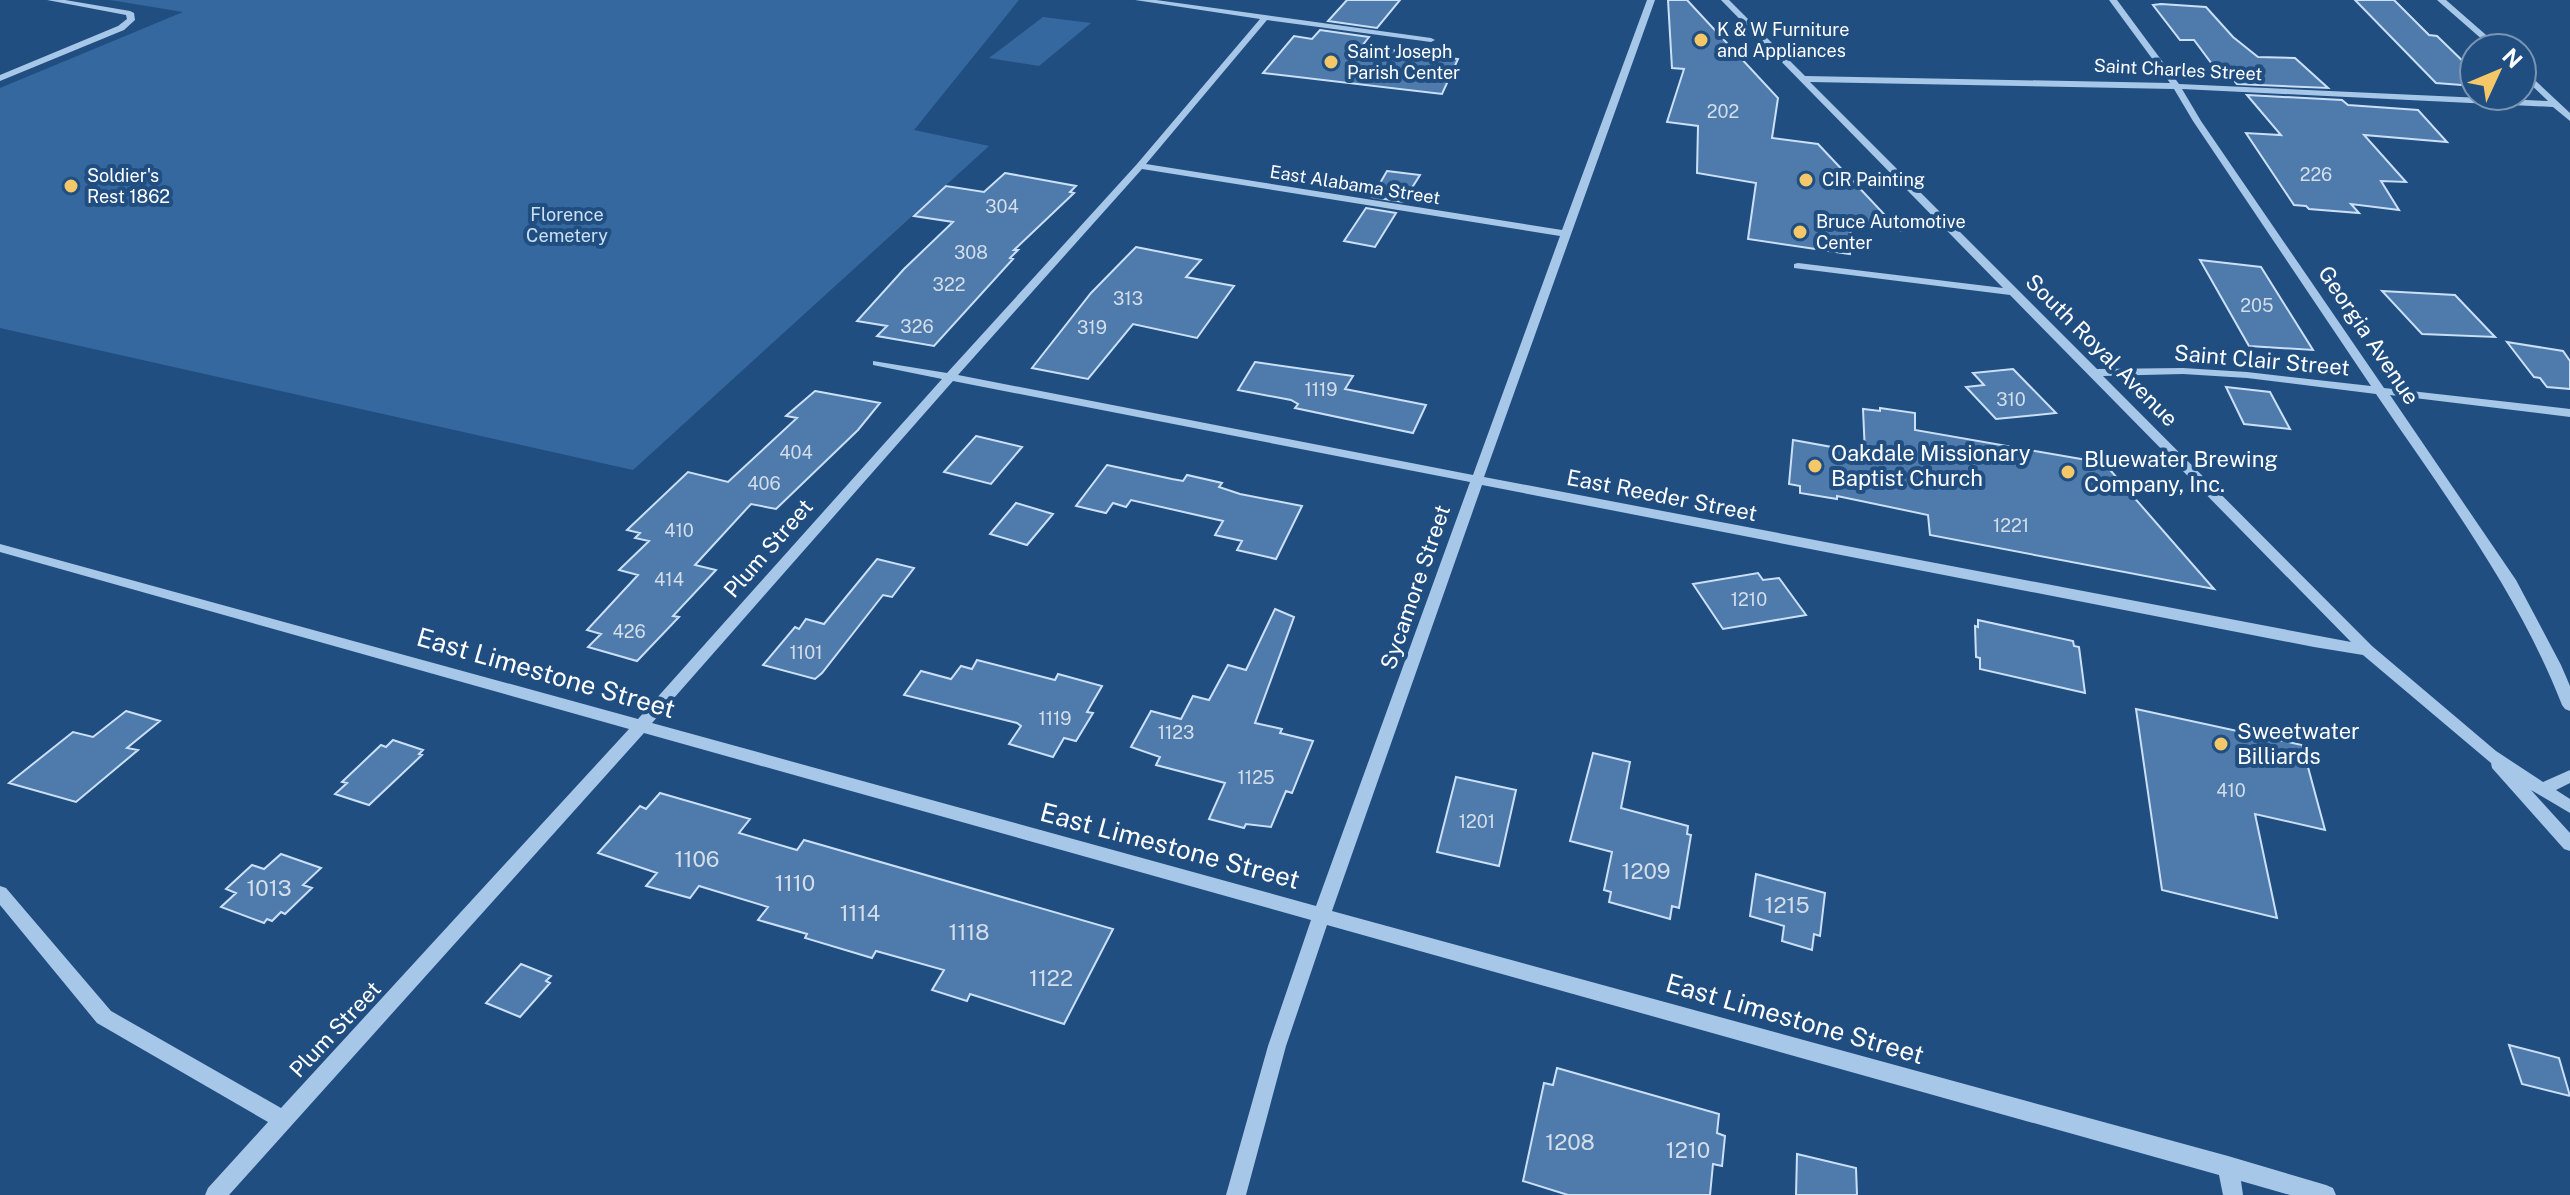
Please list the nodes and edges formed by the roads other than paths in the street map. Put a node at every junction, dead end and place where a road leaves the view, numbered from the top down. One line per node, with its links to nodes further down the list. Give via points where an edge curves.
1 (51, 0): 10 (street, via 130,13 131,20)
2 (1139, 0): 7 (street)
3 (1651, 0): 17 (street, Sycamore Street)
4 (1725, 0): 11 (street, South Royal Avenue)
5 (2113, 0): 12 (street, Georgia Avenue)
6 (2441, 0): 8 (street)
7 (1264, 19): 9 (street); 16 (street, Plum Street)
8 (2478, 32)
9 (1431, 40)
10 (0, 78)
11 (1802, 79): 12 (street, Saint Charles Street); 19 (street, South Royal Avenue)
12 (2175, 84): 14 (street, Saint Charles Street); 23 (street, Georgia Avenue)
13 (2538, 88): 14 (street)
14 (2553, 104): 15 (street)
15 (2570, 118)
16 (1140, 166): 17 (street, East Alabama Street); 22 (street, Plum Street)
17 (1567, 234): 25 (street, Sycamore Street)
18 (1798, 266): 19 (street)
19 (2013, 292): 21 (street, South Royal Avenue)
20 (877, 363): 22 (street, East Reeder Street)
21 (2093, 373): 23 (street, Saint Clair Street, via 2183,371); 27 (street, South Royal Avenue)
22 (949, 377): 25 (street, East Reeder Street); 29 (street, Plum Street)
23 (2379, 390): 24 (street, Saint Clair Street); 28 (street, Georgia Avenue, via 2515,589)
24 (2570, 413)
25 (1476, 479): 27 (street, East Reeder Street); 36 (street, Sycamore Street)
26 (0, 548): 29 (street, East Limestone Street)
27 (2367, 650): 30 (street, South Royal Avenue)
28 (2570, 705)
29 (641, 726): 36 (street, East Limestone Street); 37 (street, Plum Street)
30 (2490, 755): 32 (street, South Royal Avenue); 34 (street, South Royal Avenue)
31 (2570, 776): 32 (street)
32 (2545, 788): 33 (street, South Royal Avenue)
33 (2570, 807)
34 (2570, 844)
35 (0, 893): 37 (street, via 104,1017)
36 (1322, 915): 38 (street, East Limestone Street); 40 (street, Sycamore Street, via 1277,1046)
37 (282, 1119): 39 (street, Plum Street)
38 (2228, 1166): 41 (street); 42 (street, East Limestone Street)
39 (215, 1195)
40 (1236, 1195)
41 (2233, 1195)
42 (2326, 1195)

